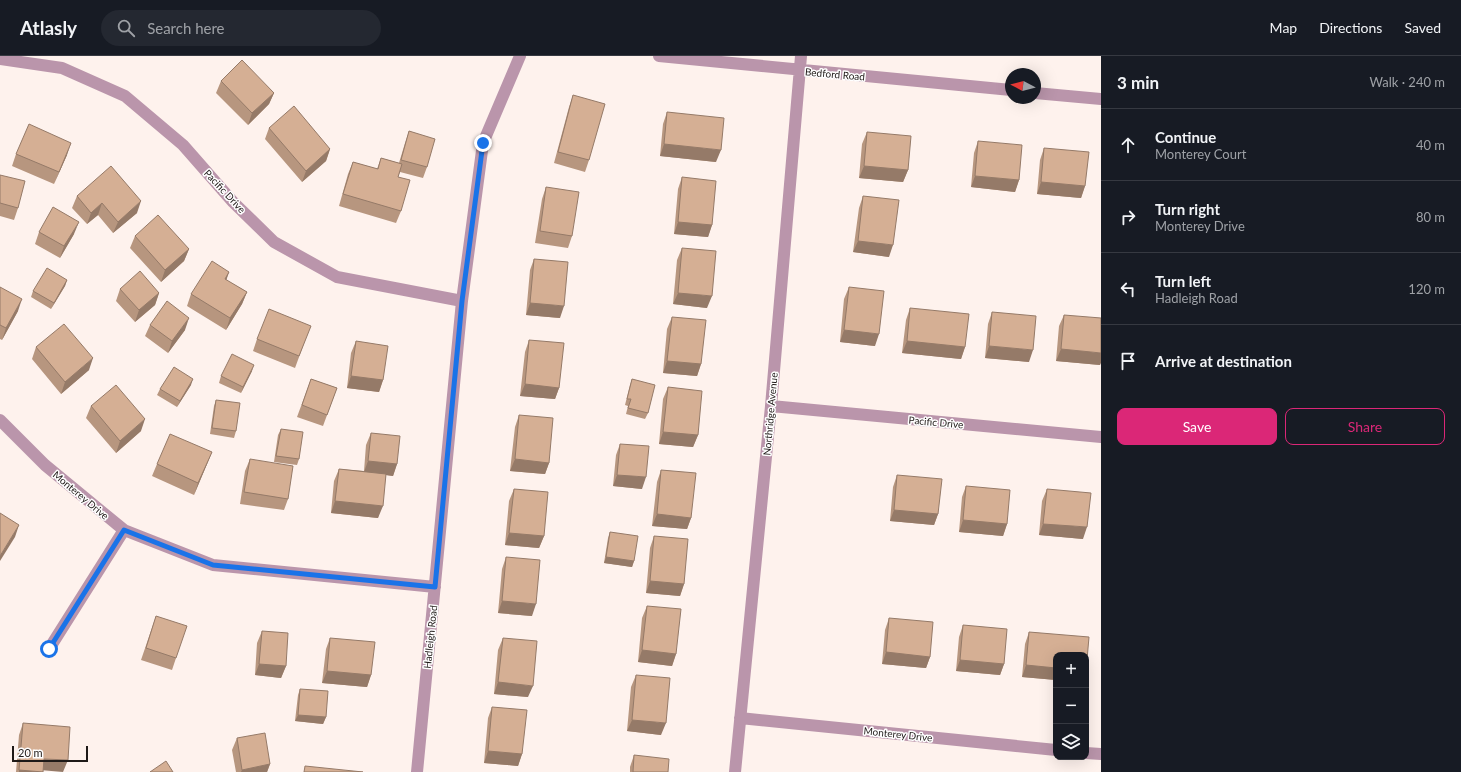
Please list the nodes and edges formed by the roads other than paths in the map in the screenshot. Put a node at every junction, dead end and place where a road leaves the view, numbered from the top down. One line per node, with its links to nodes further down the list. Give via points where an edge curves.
1 (520, 56): 9 (street, Hadleigh Road, via 483,143)
2 (659, 56): 5 (street, Bedford Road)
3 (801, 56): 5 (street, Northridge Avenue)
4 (0, 59): 9 (street, Pacific Drive, via 62,68 125,96 183,145 233,202 274,242 337,276)
5 (799, 71): 6 (street, Bedford Road); 10 (street, Northridge Avenue)
6 (1005, 89)
7 (1041, 93): 8 (street)
8 (1101, 99)
9 (462, 301): 14 (street, Hadleigh Road)
10 (772, 406): 12 (street, Pacific Drive); 16 (street, Northridge Avenue)
11 (0, 420): 13 (street, Monterey Drive, via 45,465)
12 (1101, 438)
13 (124, 530): 14 (street, Monterey Drive, via 213,565); 15 (street)
14 (435, 587): 20 (street, Hadleigh Road)
15 (49, 649)
16 (740, 718): 17 (street, Monterey Drive); 21 (street, Northridge Avenue)
17 (1053, 750)
18 (1089, 753): 19 (street)
19 (1101, 754)
20 (417, 772)
21 (735, 772)

